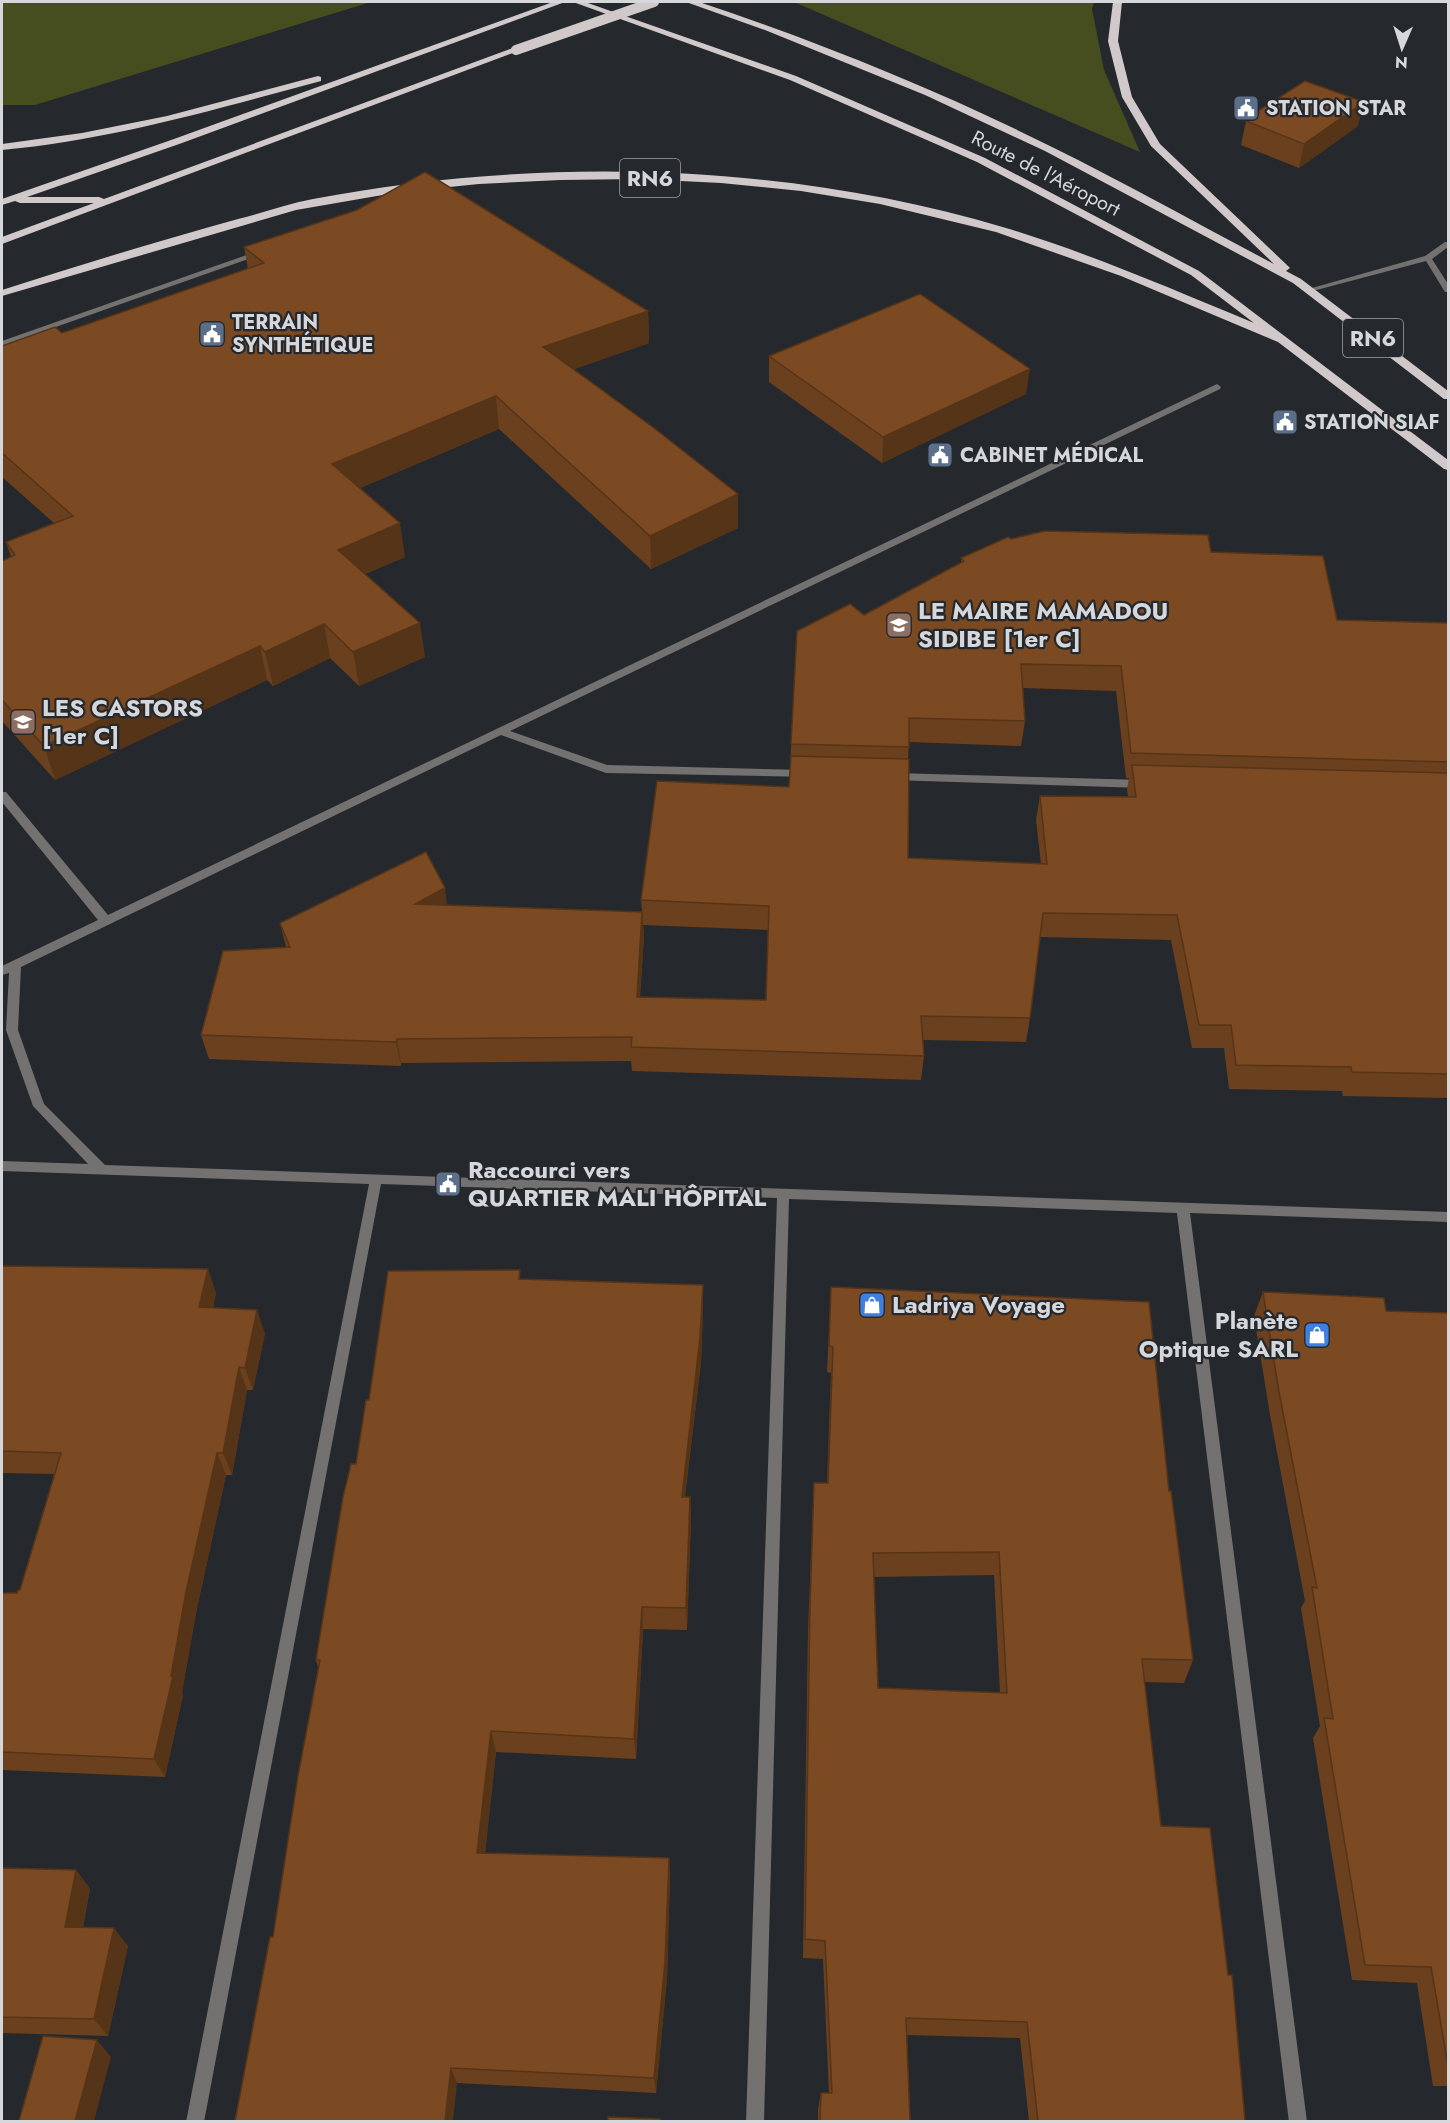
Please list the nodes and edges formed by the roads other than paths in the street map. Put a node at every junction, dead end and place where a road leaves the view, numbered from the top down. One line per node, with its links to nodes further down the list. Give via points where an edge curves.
1 (560, 2): 6 (highway)
2 (578, 2): 20 (highway, Route de l'Aéroport, via 793,78 981,160 1195,273)
3 (654, 2): 10 (highway, bridge)
4 (691, 2): 16 (highway, Route de l'Aéroport / RN6, via 768,28 928,93 1049,149)
5 (1118, 2): 16 (highway, via 1113,41 1127,97 1156,146)
6 (409, 55): 7 (highway, via 168,119); 9 (highway, via 178,141)
7 (2, 147)
8 (423, 187): 11 (street); 19 (highway, RN6, via 319,201 200,232); 20 (highway, RN6, via 553,175 726,181 838,194 957,218 1083,256)
9 (4, 200): 10 (highway)
10 (110, 200): 12 (highway)
11 (392, 202)
12 (2, 241)
13 (1449, 244): 15 (street)
14 (271, 249): 21 (street)
15 (1428, 258): 17 (street); 18 (street)
16 (1298, 281): 17 (highway, Route de l'Aéroport / RN6)
17 (1310, 290): 23 (highway, Route de l'Aéroport / RN6)
18 (1449, 290)
19 (2, 293)
20 (1288, 342): 24 (highway, Route de l'Aéroport / RN6)
21 (2, 344)
22 (1217, 387): 25 (street)
23 (1449, 396)
24 (1449, 466)
25 (499, 731): 26 (street, via 606,769); 30 (street)
26 (820, 775)
27 (879, 777): 28 (street)
28 (1152, 784)
29 (2, 795): 30 (street)
30 (105, 920): 31 (street)
31 (15, 964): 32 (street); 34 (street, via 12,1030 39,1106)
32 (2, 971)
33 (2, 1166): 34 (street)
34 (101, 1169): 35 (street)
35 (376, 1179): 36 (street); 39 (street)
36 (783, 1194): 37 (street); 40 (street)
37 (1183, 1208): 38 (street); 41 (street)
38 (1449, 1217)
39 (195, 2121)
40 (755, 2121)
41 (1298, 2121)

